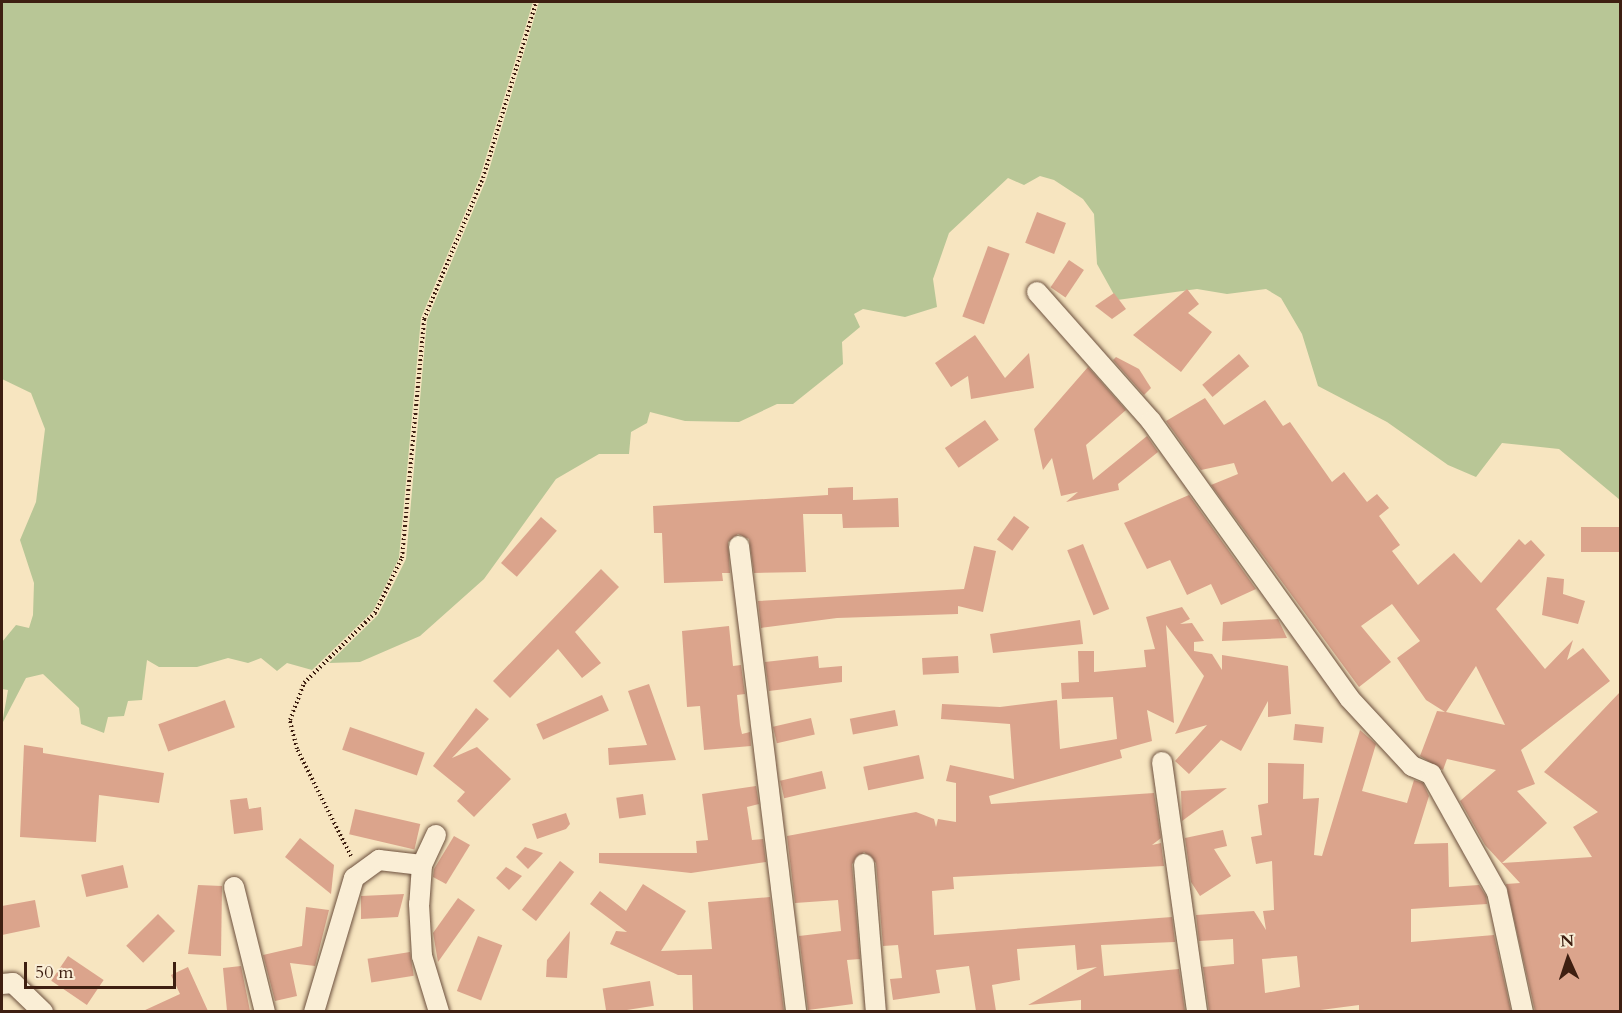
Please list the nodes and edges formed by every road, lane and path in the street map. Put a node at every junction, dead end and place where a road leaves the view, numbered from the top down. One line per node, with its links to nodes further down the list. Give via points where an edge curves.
1 (536, 2): 8 (path, via 483,178 424,319 402,558 375,613 304,682 290,720 297,749)
2 (1037, 292): 18 (street, via 1151,421 1349,698 1412,766 1431,774 1497,892)
3 (739, 546): 15 (street)
4 (1162, 762): 17 (street)
5 (435, 835): 7 (street)
6 (864, 864): 16 (street)
7 (422, 865): 8 (street, via 379,860); 14 (street, via 422,956)
8 (359, 873): 13 (street)
9 (234, 887): 12 (street)
10 (2, 984): 11 (street, via 13,983)
11 (43, 1011)
12 (265, 1011)
13 (314, 1011)
14 (439, 1011)
15 (796, 1011)
16 (876, 1011)
17 (1197, 1011)
18 (1523, 1011)

